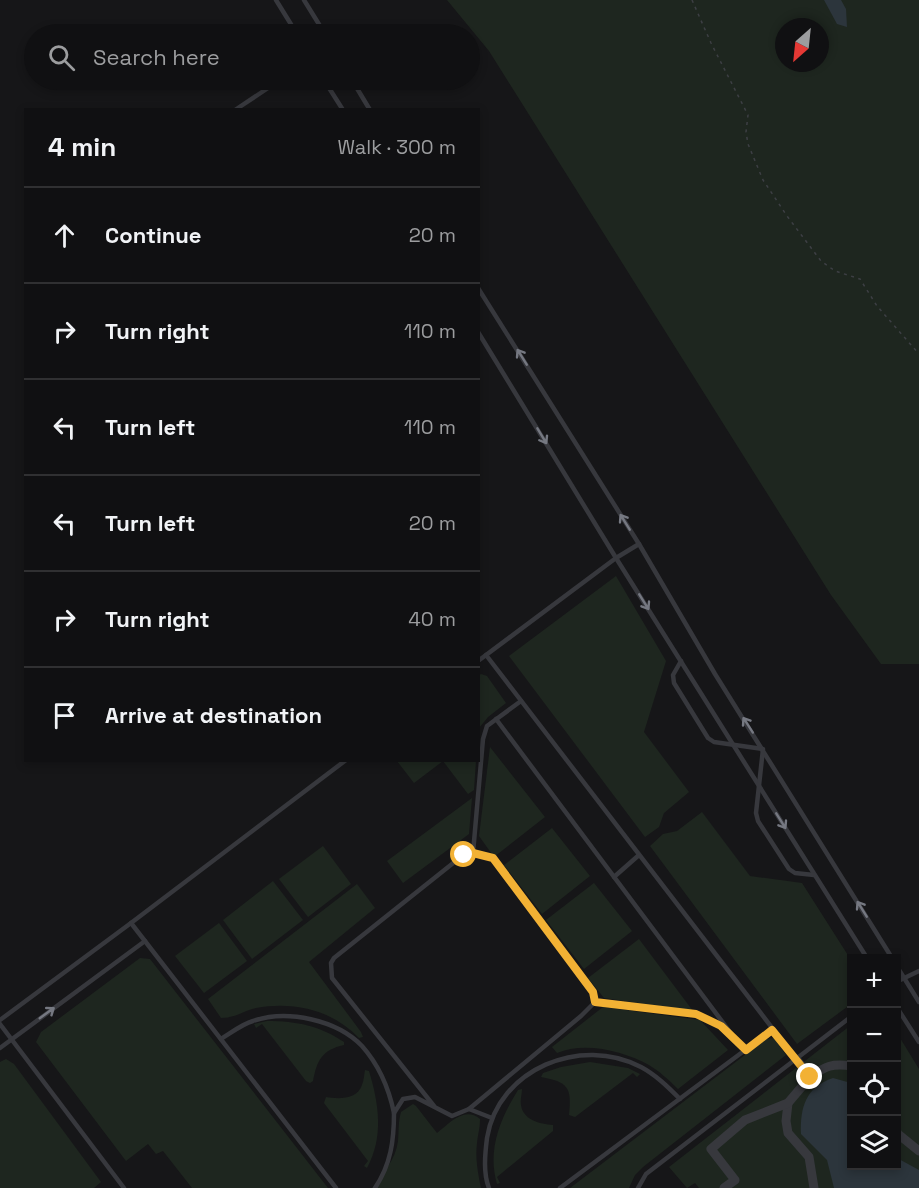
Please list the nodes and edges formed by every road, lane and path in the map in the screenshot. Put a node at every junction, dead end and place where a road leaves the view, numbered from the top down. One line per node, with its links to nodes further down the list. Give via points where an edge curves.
1 (276, 0): 4 (lane)
2 (304, 0): 5 (lane)
3 (692, 0): 14 (path, via 748,116 748,144 763,180 821,261 835,271 860,279 877,306)
4 (291, 24)
5 (319, 24)
6 (265, 90): 9 (lane)
7 (330, 90): 10 (lane)
8 (358, 90): 11 (lane)
9 (238, 108)
10 (341, 108)
11 (369, 108)
12 (480, 291): 15 (lane, one-way to 12)
13 (480, 335): 16 (lane, one-way to 16)
14 (919, 354)
15 (639, 544): 16 (lane); 23 (lane, one-way to 15)
16 (616, 558): 17 (lane); 19 (lane, one-way to 19)
17 (486, 655): 18 (lane); 20 (lane)
18 (480, 660)
19 (681, 661): 22 (lane); 22 (lane, via 673,675 677,691 708,738)
20 (521, 700): 21 (lane); 27 (lane)
21 (496, 719): 26 (lane, via 487,726 483,739); 29 (lane)
22 (732, 744): 23 (lane); 25 (lane)
23 (763, 749): 25 (lane); 33 (lane, one-way to 23)
24 (343, 762): 30 (lane)
25 (759, 786): 28 (lane, one-way to 28); 28 (lane, via 758,821 789,869)
26 (473, 853): 38 (lane, via 493,858 593,992); 56 (lane, via 457,860 331,963 332,978)
27 (639, 855): 29 (lane); 44 (lane)
28 (814, 875): 32 (lane)
29 (614, 877): 45 (lane)
30 (131, 923): 31 (lane); 41 (lane)
31 (145, 941): 46 (lane, one-way to 31); 47 (lane)
32 (864, 954)
33 (890, 954)
34 (919, 970): 36 (lane)
35 (901, 972): 36 (lane)
36 (904, 977): 37 (lane); 39 (lane)
37 (901, 979)
38 (595, 1002): 45 (lane, via 696,1014); 57 (lane)
39 (919, 1002)
40 (898, 1008): 48 (lane)
41 (0, 1020)
42 (847, 1020): 51 (lane)
43 (0, 1024): 46 (lane)
44 (772, 1030): 50 (lane); 51 (lane)
45 (729, 1032): 50 (lane)
46 (11, 1039): 49 (lane); 62 (lane)
47 (221, 1039): 58 (lane, via 252,1021 279,1015 323,1023 360,1044 384,1081); 63 (lane)
48 (919, 1042)
49 (0, 1048)
50 (746, 1050): 54 (lane)
51 (796, 1059): 53 (street); 67 (lane, via 646,1174)
52 (847, 1065): 53 (street, via 824,1067)
53 (810, 1077): 55 (street)
54 (680, 1099): 59 (lane, via 641,1066 607,1056 564,1056 523,1078 502,1100); 66 (lane)
55 (788, 1103): 68 (street, via 745,1120 711,1149 735,1180); 69 (street, via 788,1133 809,1157)
56 (434, 1106): 57 (lane, via 452,1116); 58 (lane, via 415,1097 404,1099)
57 (469, 1109): 59 (lane)
58 (394, 1113): 64 (lane, via 393,1143)
59 (492, 1118): 65 (lane, via 485,1153)
60 (901, 1136): 61 (street)
61 (919, 1151)
62 (124, 1188)
63 (336, 1188)
64 (375, 1188)
65 (489, 1188)
66 (561, 1188)
67 (638, 1188)
68 (724, 1188)
69 (814, 1188)

